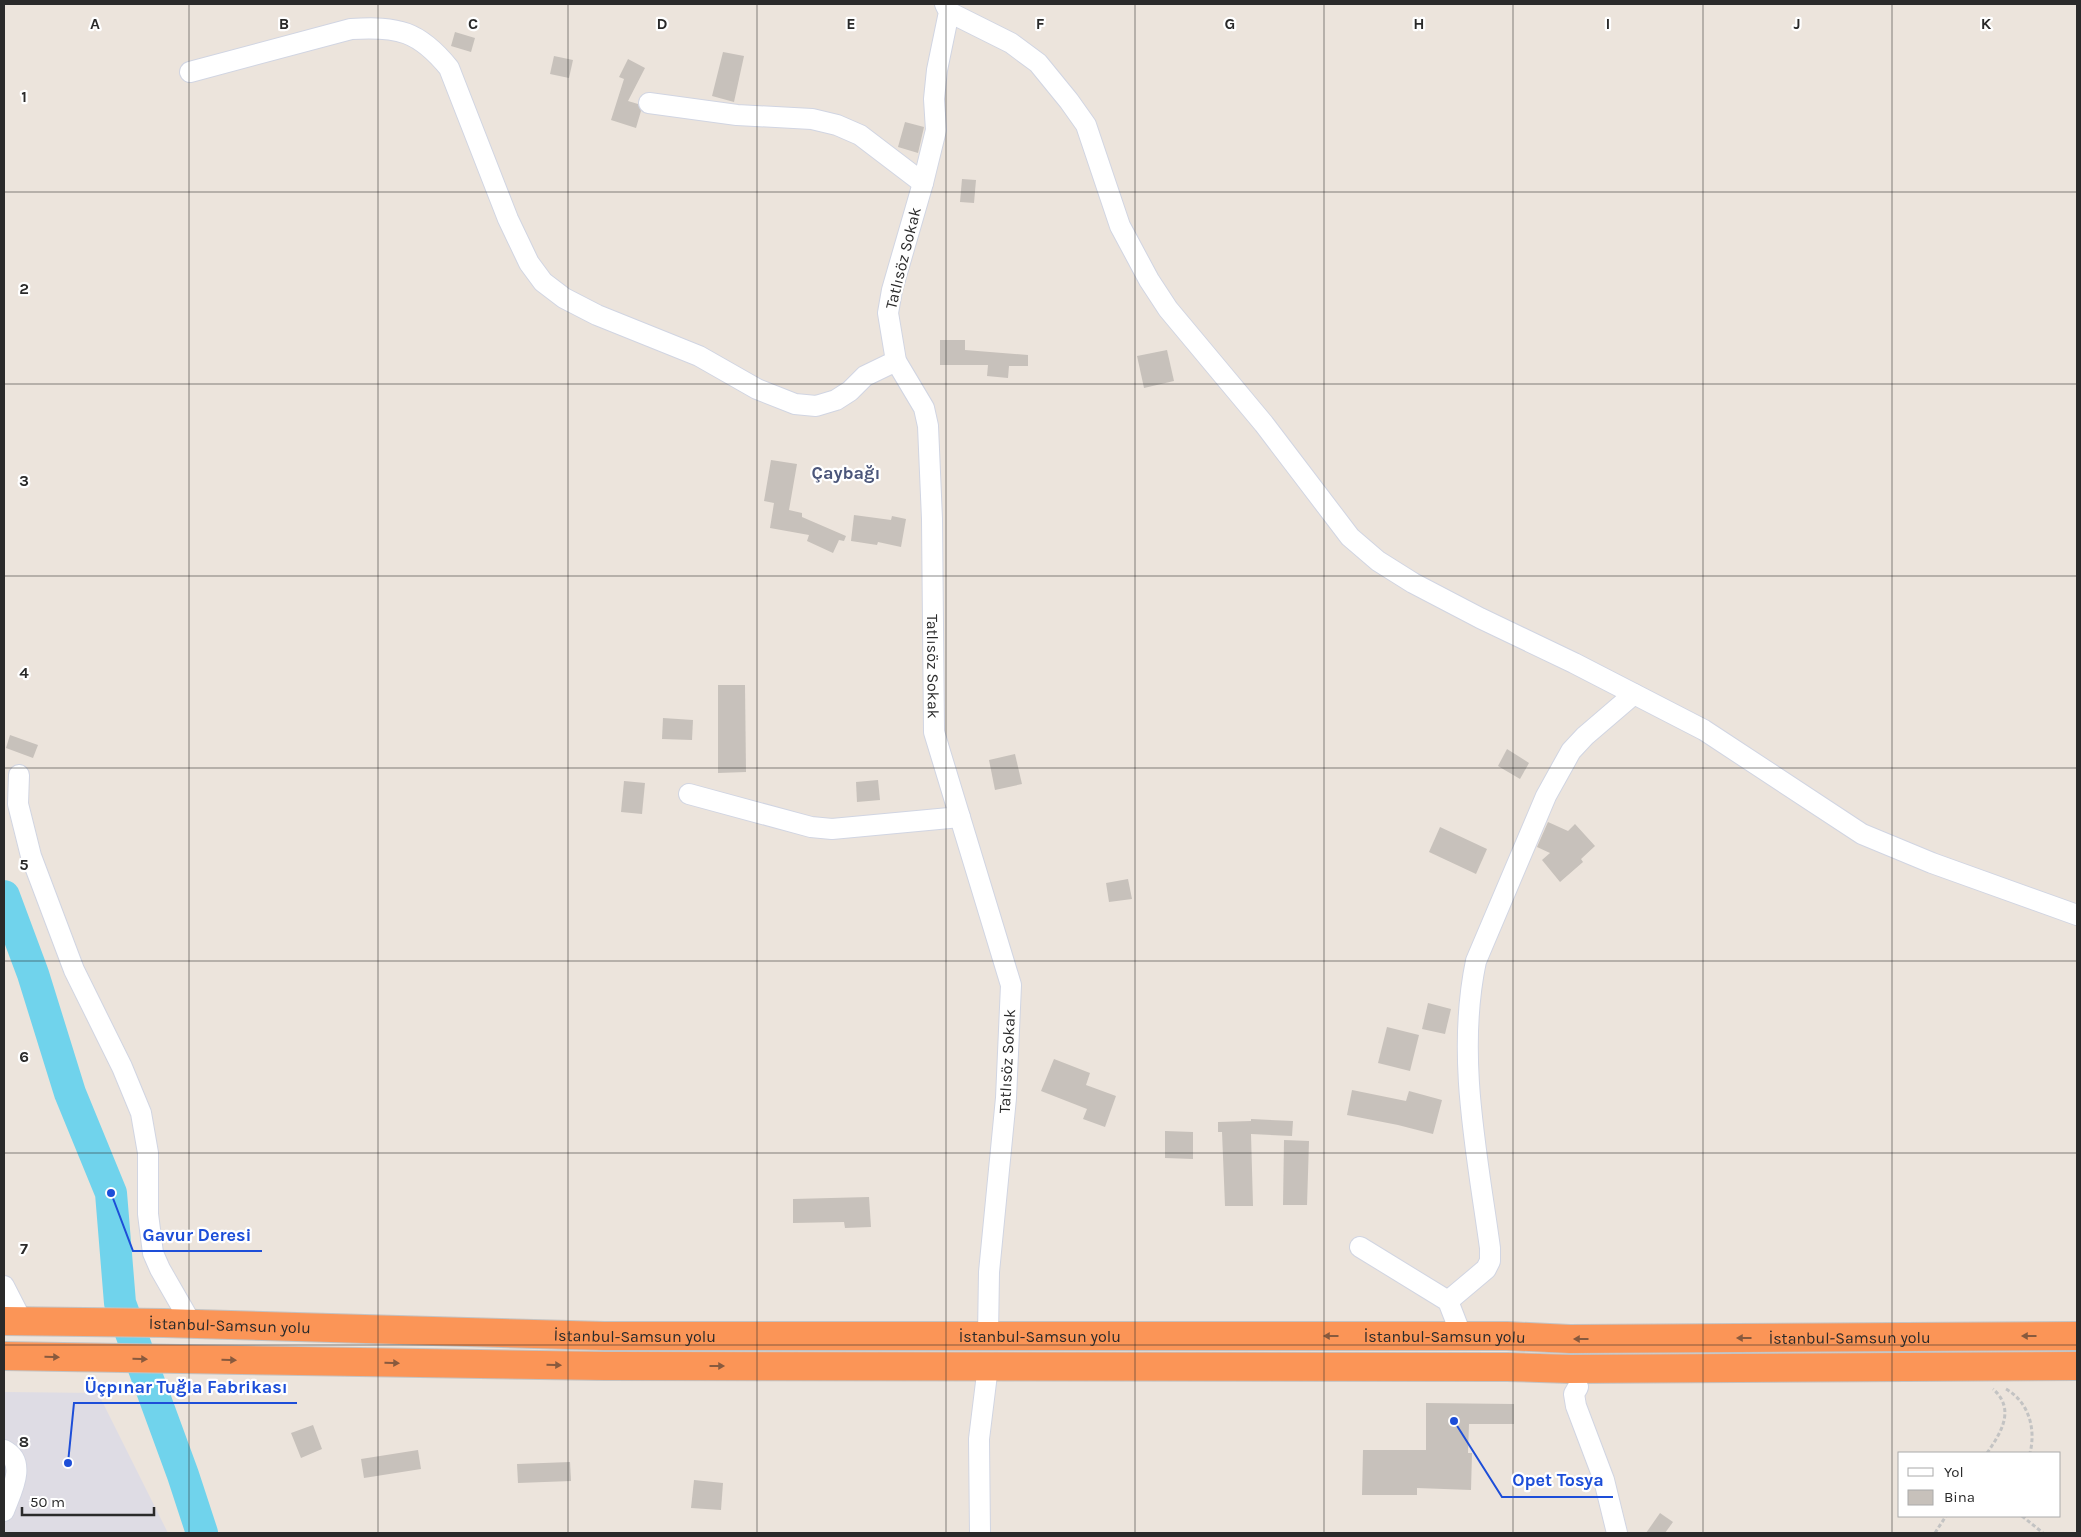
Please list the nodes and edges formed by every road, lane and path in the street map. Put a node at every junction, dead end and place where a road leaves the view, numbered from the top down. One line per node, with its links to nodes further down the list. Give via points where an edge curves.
1 (947, 8): 4 (street, Tatlısöz Sokak, via 934,99 936,130); 6 (street, via 1011,43 1038,63 1069,101 1086,125 1120,226 1153,287 1350,537 1378,561 1413,583)
2 (190, 72): 5 (street, via 351,29 377,27 416,36 449,68 508,219 529,263 542,282 564,298 699,356 757,389 795,404 816,406 836,400 865,376)
3 (649, 103): 4 (street, via 736,115 812,119 837,125 860,135)
4 (923, 183): 5 (street, Tatlısöz Sokak, via 888,313)
5 (896, 361): 9 (street, Tatlısöz Sokak, via 924,408 928,426 934,732)
6 (1634, 694): 10 (street, via 1704,730 1862,834); 13 (street, via 1585,736 1572,752 1546,796 1476,961 1467,1026 1468,1072 1490,1261 1486,1269)
7 (19, 774): 15 (street, via 18,804 31,856 74,970 141,1113 148,1153 148,1214 153,1253)
8 (689, 794): 9 (street, via 811,828 832,829)
9 (960, 817): 16 (street, Tatlısöz Sokak, via 1011,985 1006,1098 989,1272)
10 (2077, 915)
11 (1360, 1247): 13 (street)
12 (4, 1286): 14 (street)
13 (1448, 1301): 18 (street)
14 (13, 1321): 15 (highway, İstanbul-Samsun yolu)
15 (191, 1323): 16 (highway, İstanbul-Samsun yolu, via 604,1336)
16 (988, 1336): 18 (highway, İstanbul-Samsun yolu, one-way to 16)
17 (2077, 1336): 18 (highway, İstanbul-Samsun yolu, one-way to 18)
18 (1462, 1337)
19 (4, 1356): 20 (highway, İstanbul-Samsun yolu, one-way to 20, via 604,1366)
20 (988, 1366): 21 (highway, İstanbul-Samsun yolu, via 1580,1369); 31 (street, via 979,1439)
21 (2077, 1366)
22 (1578, 1387): 32 (street, via 1574,1394 1576,1406 1604,1480)
23 (1983, 1389): 24 (path)
24 (1993, 1389): 26 (path, via 2001,1396 2005,1415 2003,1426); 27 (path, via 2006,1389 2025,1408 2032,1424)
25 (4, 1450): 28 (street, via 13,1456 17,1464 16,1480)
26 (1988, 1452)
27 (2030, 1452)
28 (4, 1511)
29 (1945, 1517): 33 (path)
30 (2023, 1517): 34 (path)
31 (980, 1533)
32 (1617, 1533)
33 (1935, 1533)
34 (2042, 1533)

